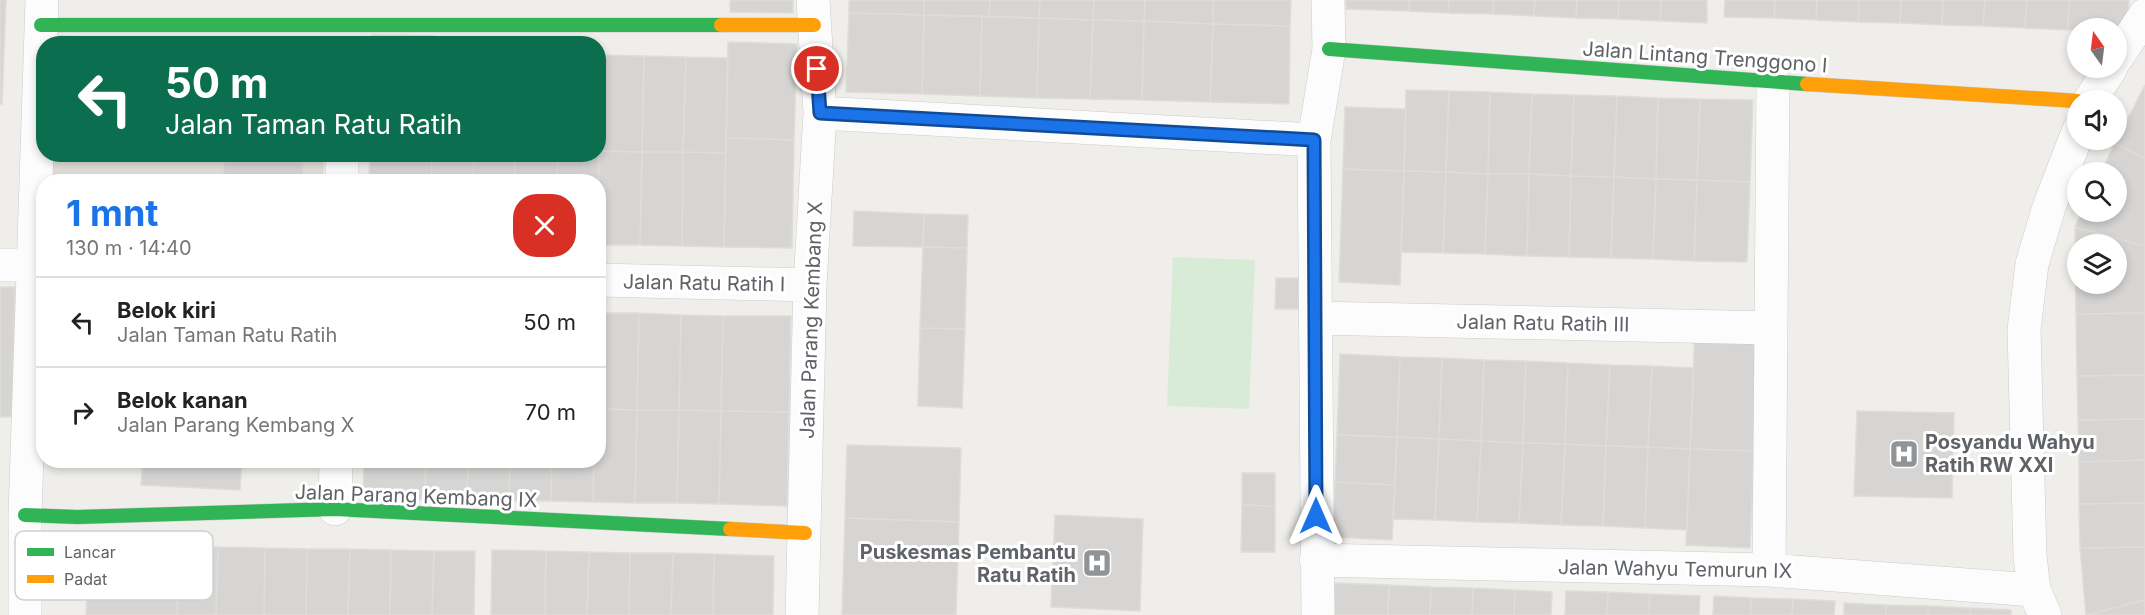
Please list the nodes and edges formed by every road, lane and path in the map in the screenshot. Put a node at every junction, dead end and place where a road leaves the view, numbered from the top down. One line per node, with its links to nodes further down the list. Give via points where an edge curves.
1 (1328, 0): 8 (street)
2 (41, 12): 5 (street); 6 (street)
3 (814, 12): 5 (street); 11 (street, Jalan Parang Kembang X)
4 (2145, 15): 7 (street)
5 (341, 33)
6 (40, 36)
7 (2127, 42)
8 (1329, 49): 9 (street, Jalan Lintang Trenggono I); 12 (street)
9 (1773, 82): 10 (street, Jalan Lintang Trenggono I); 20 (street)
10 (2067, 100)
11 (820, 113): 12 (street); 18 (street, Jalan Parang Kembang X)
12 (1314, 140): 19 (street)
13 (2071, 150): 28 (street, via 2032,264 2024,330 2030,556)
14 (36, 162): 16 (street)
15 (0, 265): 16 (street)
16 (33, 265): 23 (street)
17 (606, 280): 18 (street, Jalan Ratu Ratih I)
18 (810, 285): 25 (street, Jalan Parang Kembang X)
19 (1315, 318): 20 (street, Jalan Ratu Ratih III); 26 (street)
20 (1771, 328): 27 (street)
21 (336, 468): 22 (street)
22 (335, 509): 23 (street, Jalan Parang Kembang IX, via 77,517); 25 (street, Jalan Parang Kembang IX)
23 (25, 515): 24 (street)
24 (25, 531)
25 (806, 533): 29 (street, Jalan Parang Kembang X)
26 (1316, 560): 27 (street, Jalan Wahyu Temurun IX); 30 (street)
27 (1769, 570): 28 (street, Jalan Wahyu Temurun IX)
28 (2040, 602)
29 (802, 615)
30 (1318, 615)

